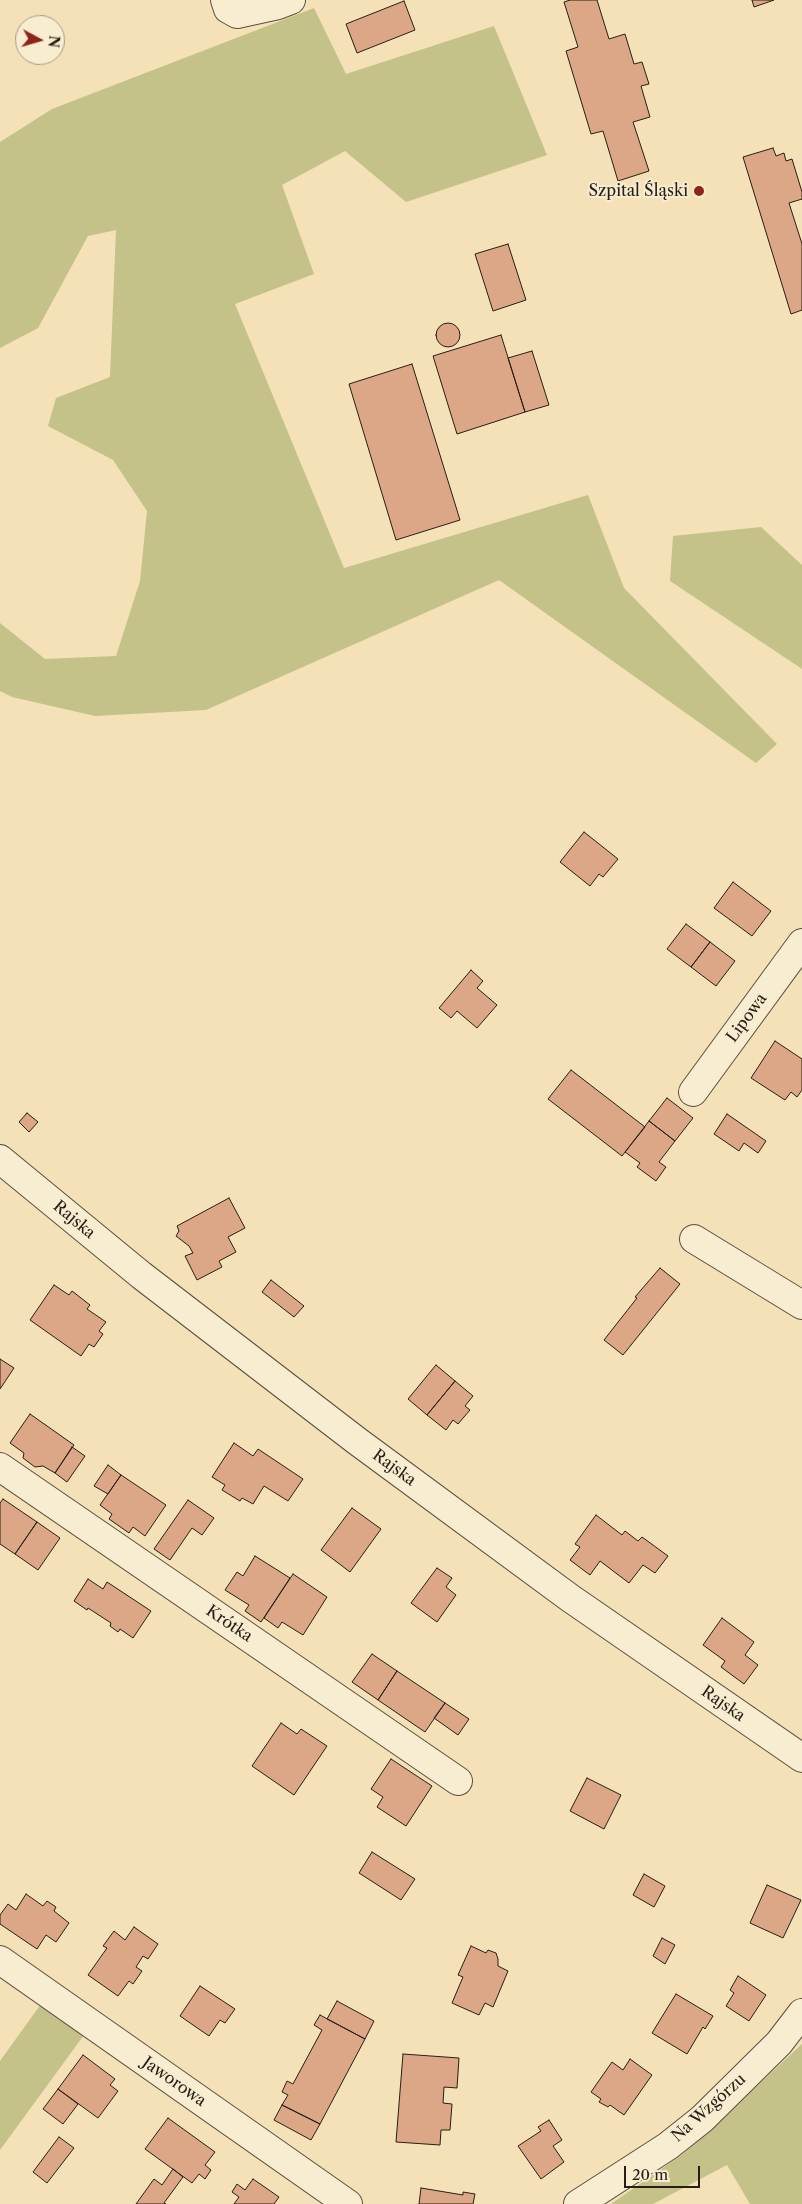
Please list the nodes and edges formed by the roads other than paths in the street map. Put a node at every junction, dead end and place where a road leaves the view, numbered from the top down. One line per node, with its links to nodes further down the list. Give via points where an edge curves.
1 (225, 0): 2 (street, via 228,9 237,14)
2 (291, 0)
3 (802, 943): 4 (street, Lipowa)
4 (693, 1092)
5 (0, 1159): 9 (street, Rajska, via 140,1275 357,1441 570,1598)
6 (694, 1239): 7 (street)
7 (802, 1305)
8 (0, 1467): 10 (street, Krótka)
9 (802, 1758)
10 (458, 1781)
11 (0, 1960): 13 (street, Jaworowa)
12 (802, 2013): 14 (street, Na Wzgórzu, via 779,2043 702,2119 668,2146)
13 (348, 2204)
14 (578, 2204)

